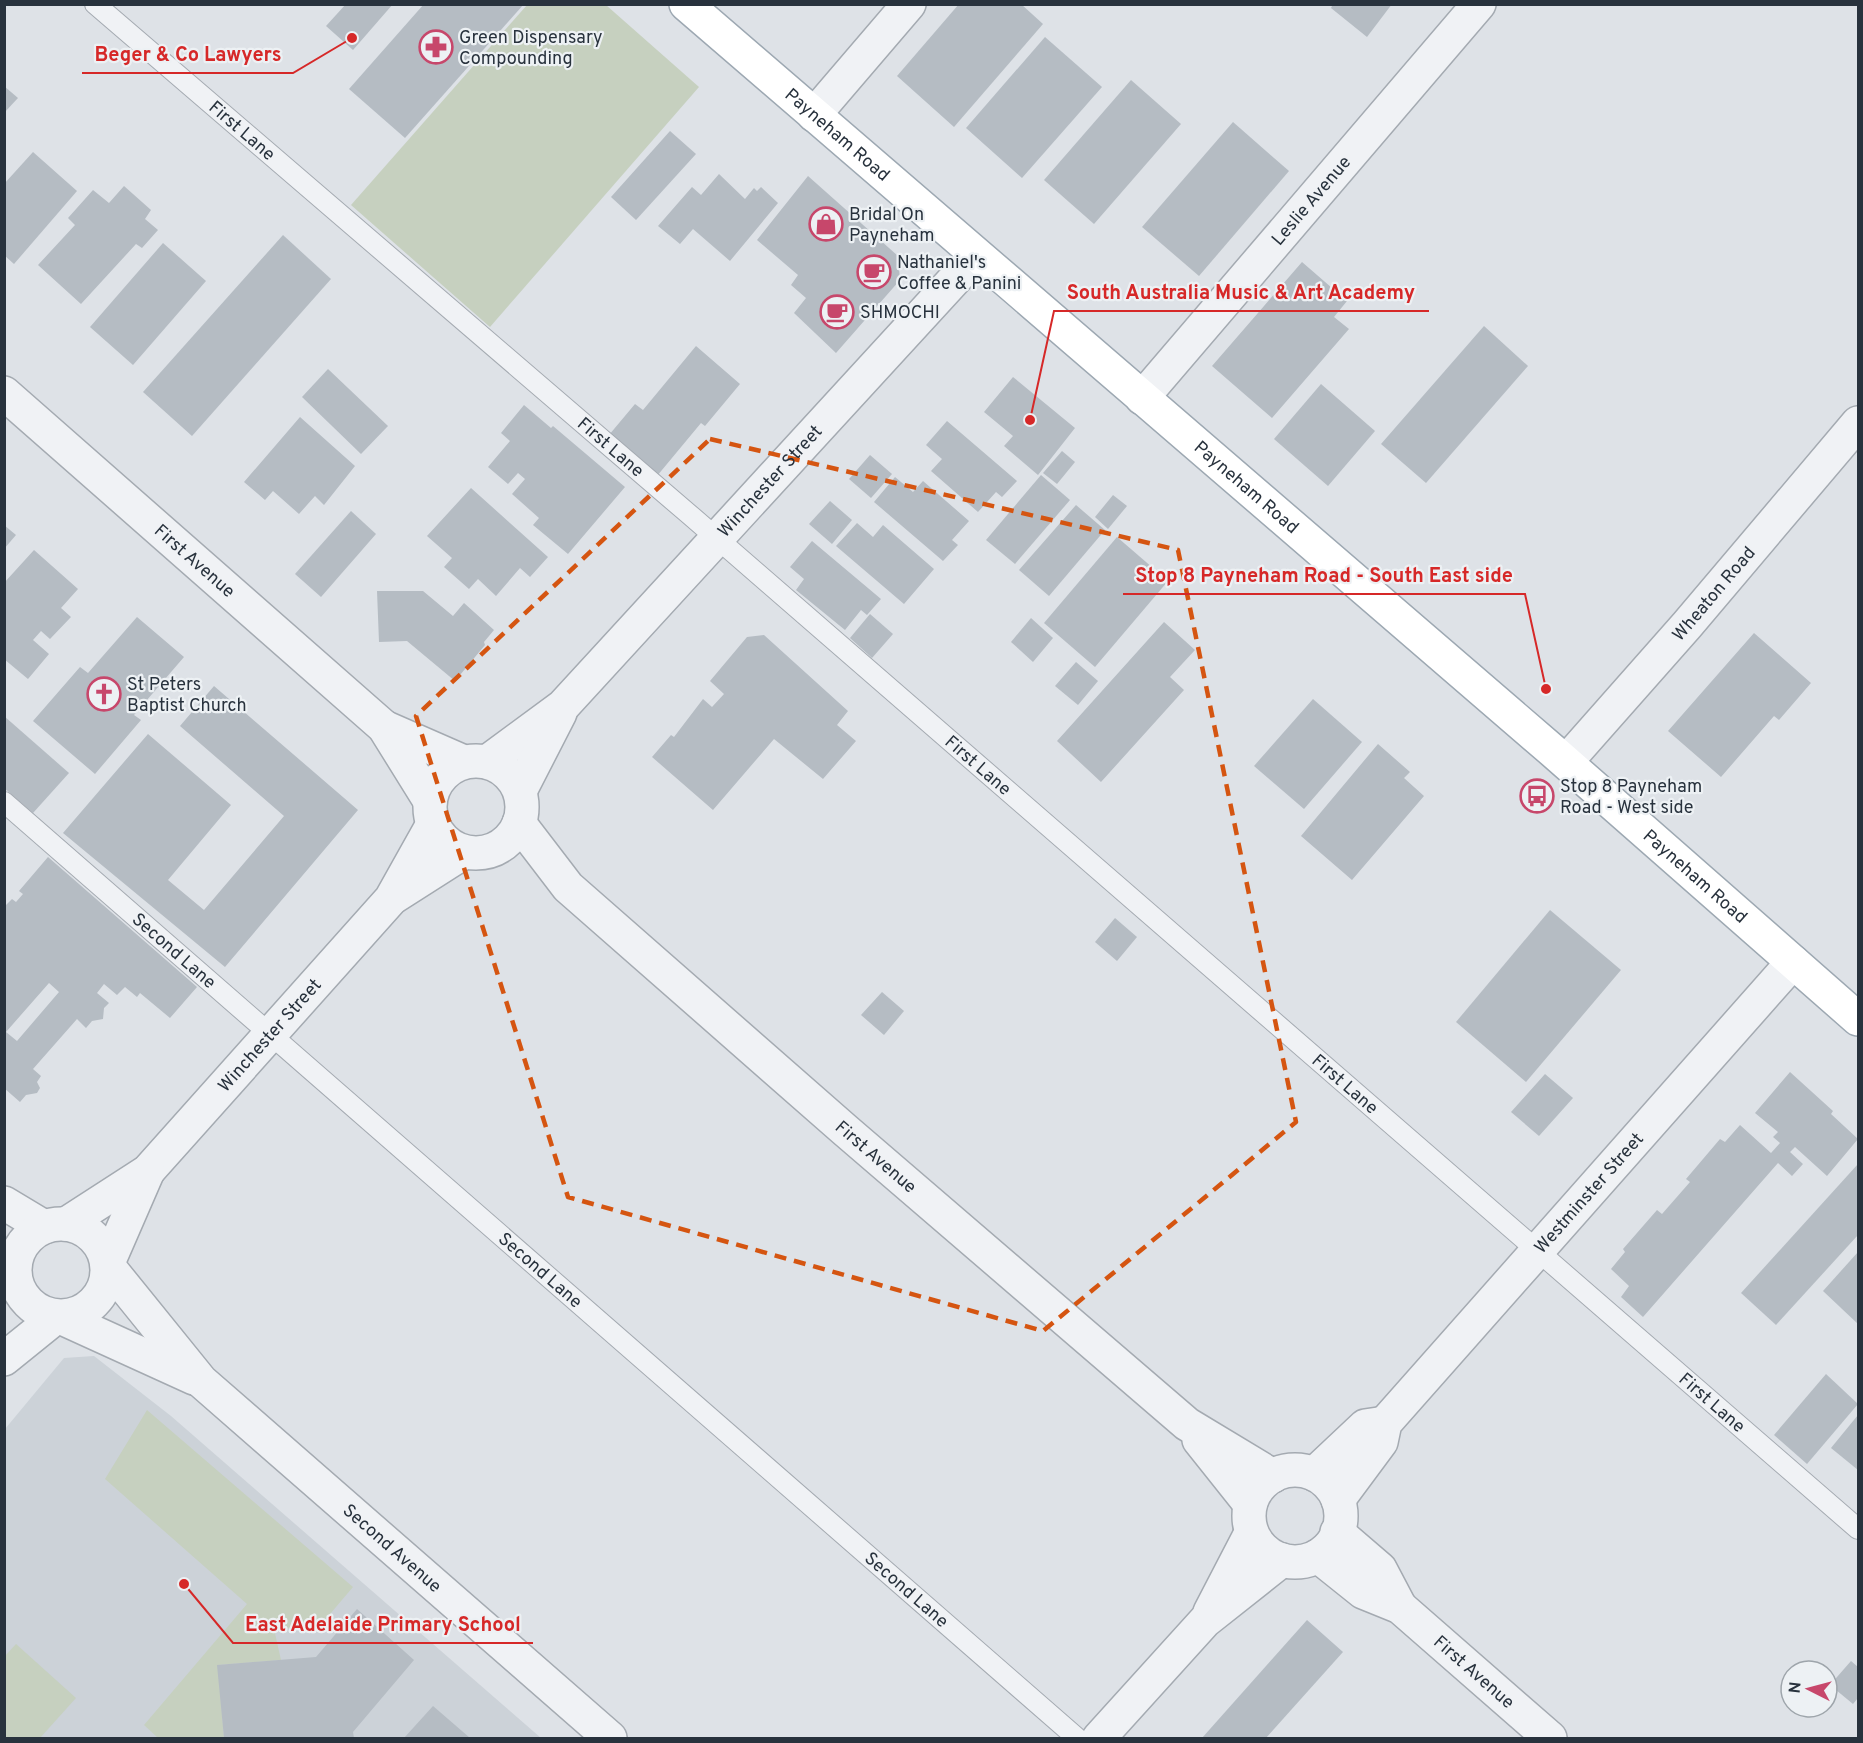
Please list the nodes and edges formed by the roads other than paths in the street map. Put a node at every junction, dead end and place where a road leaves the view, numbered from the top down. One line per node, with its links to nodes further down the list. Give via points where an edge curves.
1 (95, 4): 10 (lane, First Lane)
2 (686, 4): 5 (main road, Payneham Road)
3 (909, 4): 5 (street)
4 (1479, 4): 8 (street, Leslie Avenue)
5 (814, 115): 6 (main road, Payneham Road)
6 (976, 256): 8 (main road, Payneham Road); 10 (street, Winchester Street)
7 (4, 393): 12 (street, First Avenue)
8 (1142, 398): 14 (main road, Payneham Road)
9 (1858, 423): 14 (street, Wheaton Road)
10 (717, 538): 11 (street, Winchester Street); 28 (lane, First Lane)
11 (563, 706): 13 (street, Winchester Street); 16 (street, Winchester Street)
12 (384, 727): 13 (street, First Avenue); 17 (street, First Avenue)
13 (475, 762): 16 (street, via 506,773); 17 (street, via 447,770 436,784)
14 (1566, 762): 21 (main road, Payneham Road)
15 (4, 802): 23 (lane, Second Lane)
16 (520, 807): 18 (street, via 509,839); 19 (street, First Avenue)
17 (432, 812): 18 (street, via 440,836); 20 (street, Winchester Street)
18 (479, 851): 19 (street, First Avenue); 20 (street, Winchester Street)
19 (568, 887): 35 (street, First Avenue)
20 (391, 899): 23 (street, Winchester Street)
21 (1793, 962): 22 (main road, Payneham Road); 28 (street, Westminster Street)
22 (1858, 1019)
23 (271, 1033): 24 (street, Winchester Street); 44 (lane, Second Lane)
24 (148, 1171): 26 (street, Winchester Street); 29 (street, Winchester Street)
25 (4, 1203): 26 (street)
26 (55, 1226): 27 (street); 29 (street, via 88,1232 98,1241)
27 (12, 1240): 30 (street, via 15,1274)
28 (1538, 1251): 34 (street, Westminster Street); 40 (lane, First Lane)
29 (108, 1264): 31 (street, via 106,1286 96,1303 79,1314); 33 (street, Second Avenue)
30 (11, 1297): 31 (street)
31 (58, 1317): 32 (street); 33 (street, Second Avenue)
32 (4, 1359)
33 (201, 1381): 43 (street, Second Avenue)
34 (1385, 1423): 36 (street, Westminster Street, via 1365,1426); 39 (street, Westminster Street, via 1381,1442)
35 (1187, 1424): 37 (street, First Avenue); 38 (street, First Avenue)
36 (1314, 1474): 37 (street, via 1300,1470 1282,1471); 39 (street, via 1330,1486)
37 (1274, 1476): 38 (street, via 1265,1480 1252,1497)
38 (1251, 1518): 41 (street, via 1258,1545); 42 (street)
39 (1331, 1529): 41 (street, via 1298,1562); 46 (street, First Avenue, via 1380,1569 1400,1607)
40 (1858, 1529)
41 (1282, 1560): 42 (street)
42 (1204, 1621): 45 (street)
43 (610, 1738)
44 (1077, 1738)
45 (1099, 1738)
46 (1550, 1738)

